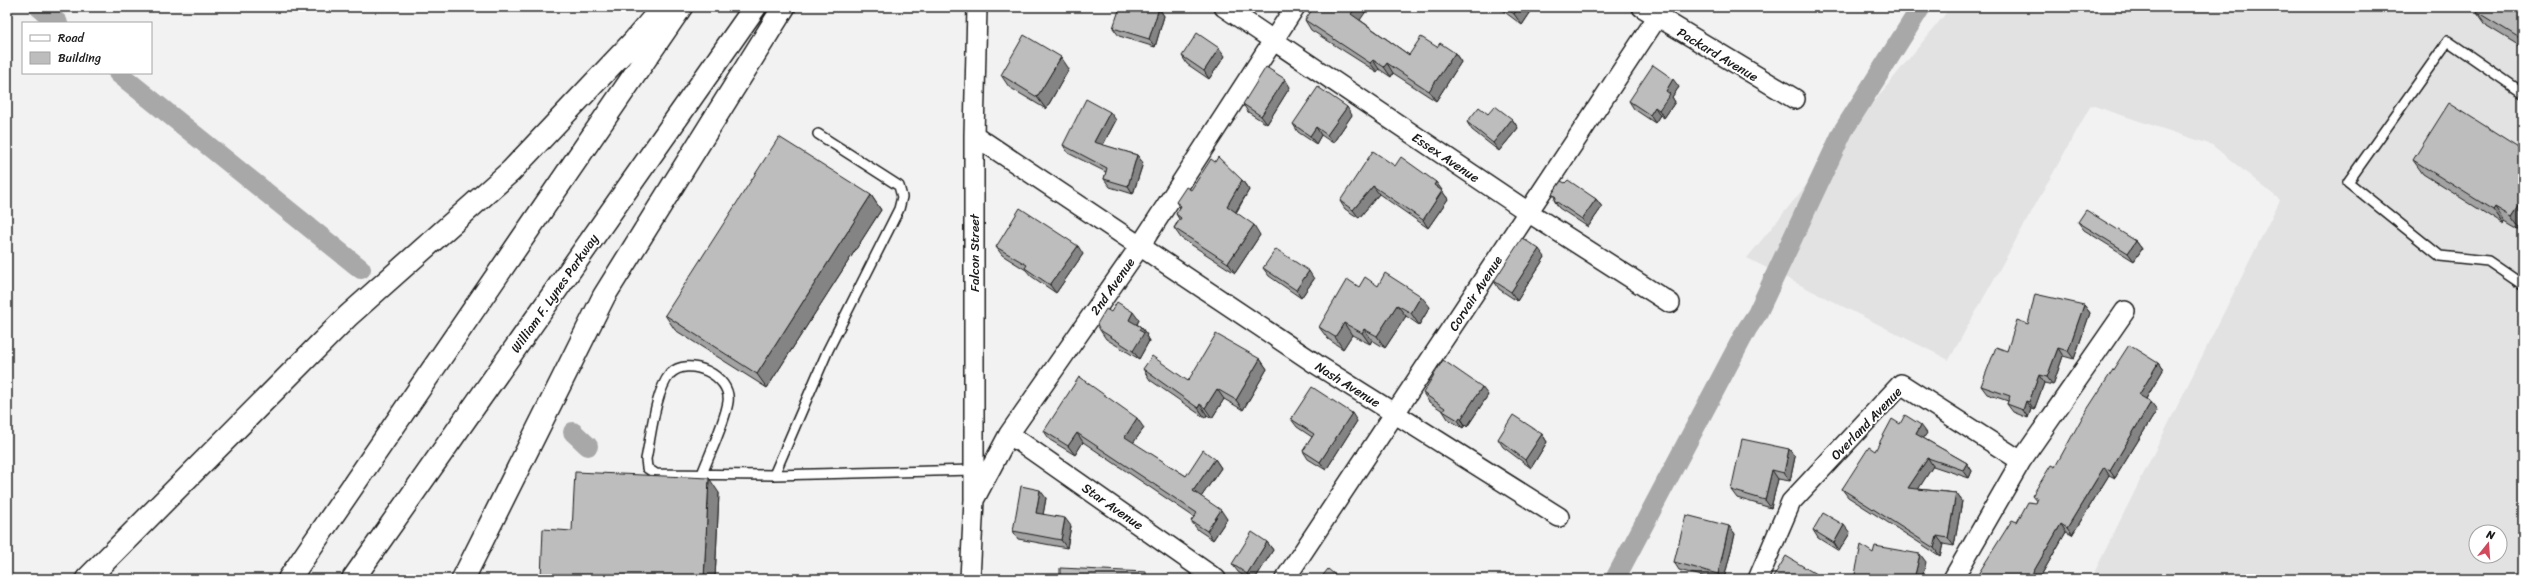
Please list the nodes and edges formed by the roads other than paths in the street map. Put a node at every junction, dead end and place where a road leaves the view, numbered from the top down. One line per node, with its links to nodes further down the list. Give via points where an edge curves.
1 (663, 7): 27 (highway, via 510,171 348,316)
2 (681, 7): 28 (highway)
3 (755, 7): 29 (highway, William F. Lynes Parkway)
4 (784, 7): 30 (highway, via 604,296)
5 (977, 7): 13 (street, Falcon Street)
6 (1224, 7): 9 (street, Essex Avenue)
7 (1295, 7): 9 (street, 2nd Avenue)
8 (1655, 10): 11 (street, Packard Avenue); 14 (street, Corvair Avenue)
9 (1274, 39): 14 (street, Essex Avenue); 15 (street, 2nd Avenue)
10 (2523, 93): 16 (lane, via 2448,41 2348,182 2440,256 2488,261)
11 (1795, 100)
12 (818, 134): 24 (lane, via 899,186 902,197 899,209 828,350)
13 (974, 135): 15 (street, Nash Avenue); 22 (street, Falcon Street)
14 (1528, 212): 17 (street, Essex Avenue); 19 (street, Corvair Avenue)
15 (1140, 246): 19 (street, Nash Avenue, via 1309,360); 20 (street, 2nd Avenue)
16 (2523, 285)
17 (1670, 303)
18 (2125, 311): 21 (street)
19 (1395, 413): 26 (street, Nash Avenue); 33 (street, Corvair Avenue)
20 (1010, 434): 25 (street, 2nd Avenue); 32 (street, Star Avenue)
21 (2021, 462): 34 (street, Overland Avenue, via 1901,384 1791,502); 35 (street)
22 (974, 470): 24 (lane); 25 (street, Falcon Street)
23 (702, 474): 23 (lane, via 656,474 647,468 646,459 663,385 671,373 682,368 702,368 727,388 728,401); 24 (lane)
24 (774, 476)
25 (974, 500): 31 (street, 2nd Avenue)
26 (1559, 517)
27 (87, 579)
28 (289, 579)
29 (353, 579)
30 (463, 579)
31 (970, 579)
32 (1216, 579)
33 (1285, 579)
34 (1758, 579)
35 (1953, 579)

